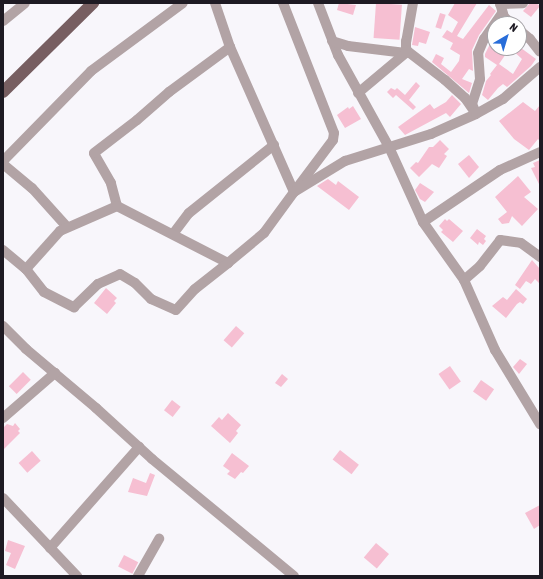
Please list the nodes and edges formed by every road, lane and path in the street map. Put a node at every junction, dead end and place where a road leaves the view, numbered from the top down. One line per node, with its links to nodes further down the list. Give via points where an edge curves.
1 (25, 3): 12 (street)
2 (83, 3): 19 (main road)
3 (93, 3): 20 (main road)
4 (183, 3): 26 (street, via 91,71)
5 (215, 3): 15 (street)
6 (283, 3): 28 (street, via 334,133 333,140)
7 (318, 3): 14 (street)
8 (413, 3): 16 (street, via 406,41)
9 (523, 3): 10 (street)
10 (501, 7): 11 (street); 22 (street, via 478,53 480,79 472,104)
11 (507, 16)
12 (3, 21)
13 (527, 37): 17 (street)
14 (332, 41): 16 (street, via 348,46); 21 (street)
15 (230, 47): 23 (street); 29 (street, via 169,92 94,153 111,183)
16 (407, 52): 21 (street); 22 (street, via 445,80 465,98)
17 (540, 52)
18 (540, 67): 22 (street, via 503,99)
19 (3, 83)
20 (3, 92)
21 (358, 93): 24 (street)
22 (476, 114): 24 (street, via 431,134)
23 (274, 145): 28 (street); 32 (street, via 189,213)
24 (390, 147): 28 (street, via 345,160); 30 (street)
25 (540, 152): 30 (street, via 500,170)
26 (3, 161)
27 (3, 164): 31 (street, via 32,188)
28 (294, 192): 35 (street, via 264,233)
29 (118, 206): 31 (street); 32 (street)
30 (422, 222): 37 (street)
31 (68, 227): 36 (street, via 60,231)
32 (173, 234): 35 (street)
33 (3, 250): 36 (street)
34 (540, 257): 37 (street, via 521,243 500,240 480,266)
35 (228, 263): 36 (street, via 195,289 176,310 151,300 135,283 120,274 98,284 74,307 44,292)
36 (26, 270)
37 (464, 280): 41 (street, via 495,350)
38 (3, 326): 39 (street)
39 (56, 374): 40 (street); 42 (street)
40 (3, 418)
41 (540, 424)
42 (139, 447): 45 (street); 48 (street)
43 (3, 498): 45 (street)
44 (159, 539): 47 (street)
45 (50, 548): 46 (street)
46 (77, 576)
47 (138, 576)
48 (294, 576)

